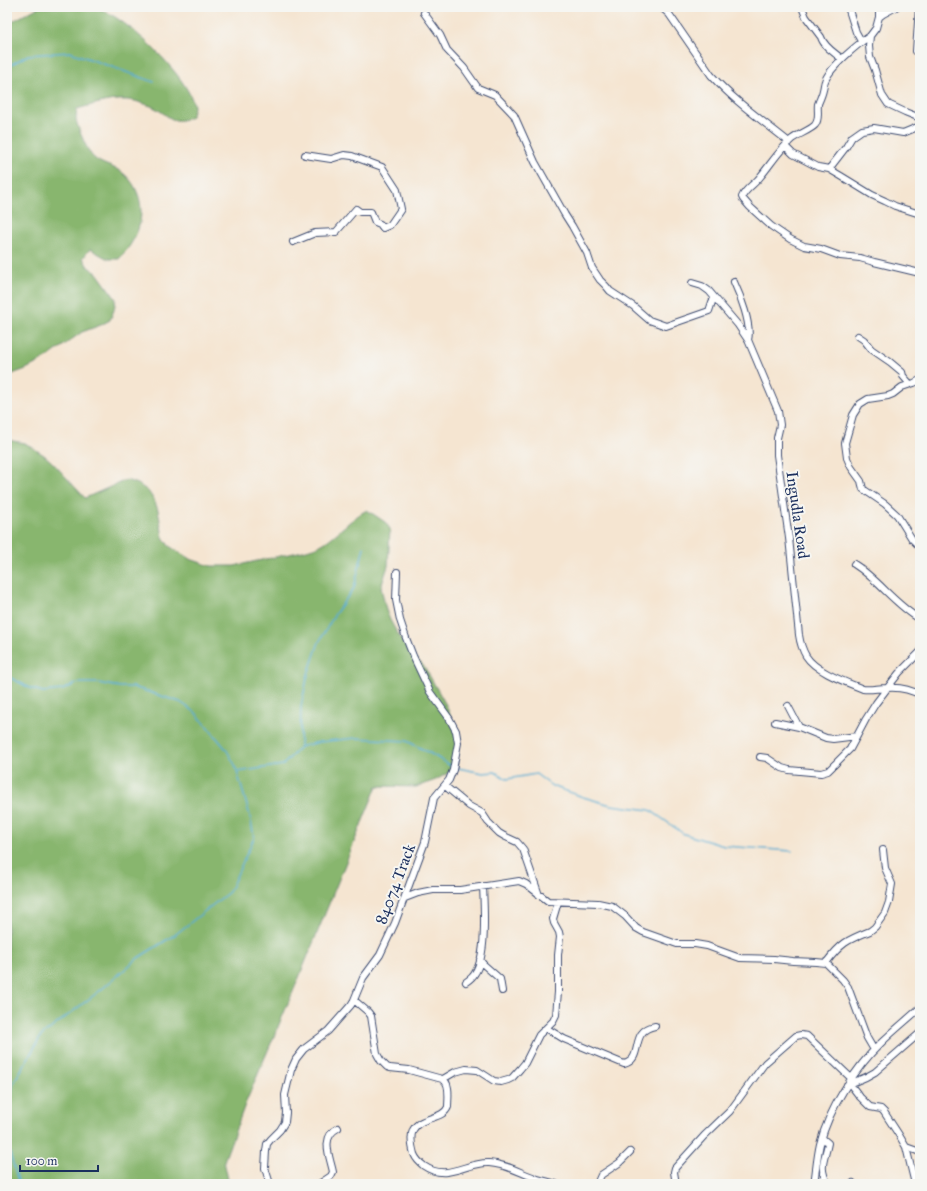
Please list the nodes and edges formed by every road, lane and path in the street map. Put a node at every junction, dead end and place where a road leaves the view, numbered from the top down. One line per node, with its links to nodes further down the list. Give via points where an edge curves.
1 (661, 7): 15 (street, via 669,14 718,83)
2 (802, 7): 12 (street, via 806,18 822,41)
3 (848, 7): 10 (street)
4 (879, 7): 8 (street)
5 (896, 7): 8 (street)
6 (919, 7): 11 (street)
7 (424, 12): 23 (street, via 447,50 478,88 495,95 514,115 535,162 587,253 592,268 610,291 649,320 666,326 709,311)
8 (879, 17): 9 (street)
9 (870, 36): 10 (street); 13 (street, via 870,57 883,97 888,104)
10 (861, 41): 12 (street)
11 (916, 51)
12 (842, 59): 15 (street, via 825,80 815,125)
13 (920, 118)
14 (920, 126): 17 (street, via 903,133 874,128 862,130 852,137)
15 (787, 144): 17 (street, via 793,154); 20 (street, via 761,177 743,194 743,199 750,207 771,226 804,246)
16 (305, 155): 19 (street, via 331,159 344,155 352,156 382,167 398,190 401,209 390,225 383,228 371,212 360,212 356,209 336,232 315,233)
17 (829, 170): 18 (street, via 895,206)
18 (920, 214)
19 (292, 242)
20 (920, 273)
21 (734, 282): 25 (street, via 748,329)
22 (692, 283): 23 (street, Ingudla Road, via 704,288)
23 (716, 298): 25 (street, Ingudla Road)
24 (858, 336): 27 (street, via 902,372)
25 (748, 340): 33 (street, Ingudla Road, via 780,417 777,455 802,647 809,661 832,675 863,689)
26 (920, 380): 27 (street)
27 (910, 384): 28 (street, via 888,396 868,399 860,404 853,415 845,444 847,458 863,489 897,515)
28 (920, 547)
29 (854, 564): 31 (street)
30 (397, 572): 40 (street, 84074 Track, via 396,600 406,638 430,692 456,731 458,743 454,770)
31 (920, 619)
32 (920, 652): 33 (street)
33 (888, 688): 34 (street, Ingudla Road, via 904,689); 38 (street)
34 (920, 695)
35 (788, 706): 37 (street)
36 (776, 722): 37 (street)
37 (799, 727): 38 (street, via 822,737)
38 (857, 736): 39 (street, via 850,749 832,767 821,773 789,770)
39 (760, 757)
40 (445, 786): 43 (street, via 469,806 482,812 499,833 520,844); 44 (street, 84074 Track, via 434,798 425,842)
41 (883, 850): 47 (street, via 885,868 892,884 887,907 873,929 846,942 834,952)
42 (483, 886): 43 (street, via 519,881); 44 (street, via 460,890 433,890); 46 (street, via 484,932)
43 (539, 895): 45 (street, via 548,901)
44 (405, 898): 50 (street, 84074 Track, via 380,955 363,978)
45 (558, 902): 47 (street, via 606,904 618,910 643,932 677,944 707,946 740,958); 53 (street, via 552,919 560,934 558,992 555,1018)
46 (480, 960): 48 (street, via 475,973); 49 (street, via 500,979)
47 (826, 964): 55 (street, via 845,983)
48 (466, 982)
49 (502, 991)
50 (354, 1000): 56 (street, via 371,1016 377,1054 384,1065); 63 (street, 84074 Track, via 328,1031 304,1048 296,1059 285,1094 285,1122 267,1144 265,1168)
51 (920, 1008): 55 (street)
52 (655, 1026): 53 (street, via 641,1035 634,1057 624,1064 564,1039)
53 (546, 1028): 56 (street, via 534,1043 525,1063 508,1080 494,1081 476,1070 466,1069)
54 (920, 1033): 57 (street, via 879,1069)
55 (874, 1050): 57 (street)
56 (443, 1079): 65 (street, via 448,1085 448,1107 442,1114 416,1126 412,1135 412,1148 419,1162 427,1168 444,1173 488,1163 502,1165)
57 (850, 1082): 59 (street, via 831,1115); 60 (street, via 860,1098 870,1107 884,1112); 67 (street, via 807,1036 796,1036 765,1063 730,1111 675,1168)
58 (338, 1128): 64 (street, via 329,1135 328,1141 333,1171 331,1176)
59 (822, 1138): 68 (street); 69 (street, via 828,1143 822,1166)
60 (906, 1147): 62 (street); 70 (street)
61 (630, 1152): 66 (street, via 601,1175)
62 (920, 1152)
63 (270, 1184)
64 (319, 1184)
65 (556, 1184)
66 (597, 1184)
67 (676, 1184)
68 (814, 1184)
69 (828, 1184)
70 (915, 1184)

